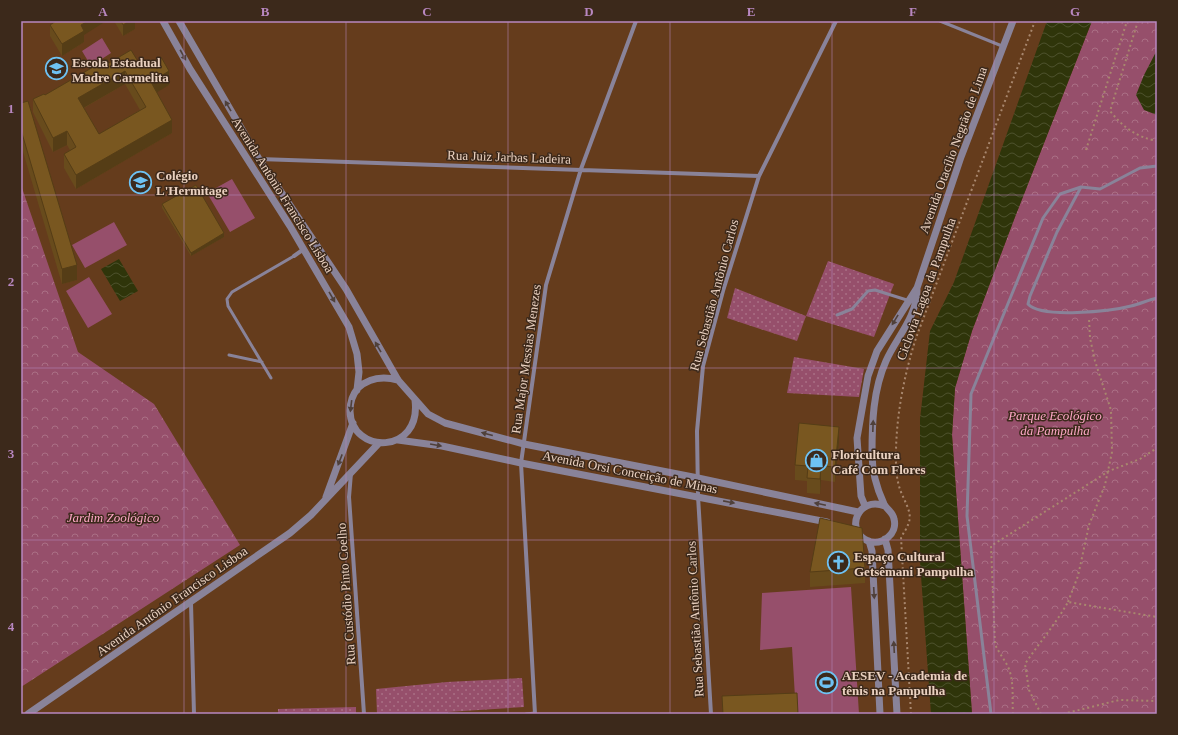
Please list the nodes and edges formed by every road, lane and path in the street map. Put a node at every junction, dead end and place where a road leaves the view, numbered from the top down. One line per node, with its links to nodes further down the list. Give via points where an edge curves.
1 (164, 21): 18 (street, Avenida Antônio Francisco Lisboa, one-way to 18, via 190,69)
2 (179, 21): 13 (street, Avenida Antônio Francisco Lisboa, one-way to 2)
3 (636, 21): 15 (street, Rua Major Messias Menezes)
4 (836, 21): 16 (street, Rua Sebastião Antônio Carlos)
5 (940, 21): 10 (lane)
6 (1013, 21): 10 (street, Avenida Otacílio Negrão de Lima)
7 (1036, 21): 60 (path, Ciclovia Lagoa da Pampulha, via 905,372 896,466 900,491 908,506 910,517 909,526 901,537)
8 (1126, 21): 12 (path)
9 (1138, 21): 11 (path, via 1110,111 1127,129 1144,138)
10 (1003, 47): 20 (street, Avenida Otacílio Negrão de Lima, via 961,157)
11 (1157, 141)
12 (1086, 150)
13 (259, 159): 15 (street, Rua Juiz Jarbas Ladeira); 28 (street, Avenida Antônio Francisco Lisboa, one-way to 13, via 346,289)
14 (1157, 166): 17 (lane, via 1140,168 1100,189)
15 (581, 169): 16 (street, Rua Juiz Jarbas Ladeira); 34 (street, Rua Major Messias Menezes, via 546,285)
16 (759, 176): 39 (street, Rua Sebastião Antônio Carlos, via 723,291 703,366 697,431)
17 (1081, 187): 23 (lane, via 1057,232 1028,304 1032,308 1044,310); 61 (lane, via 1060,194 1043,218 971,394 967,516)
18 (304, 249): 19 (street); 29 (street, Avenida Antônio Francisco Lisboa, one-way to 29, via 349,327 357,354)
19 (294, 256): 26 (lane, via 232,292 227,299 228,306)
20 (917, 288): 22 (street, Avenida Otacílio Negrão de Lima); 43 (street, Avenida Otacílio Negrão de Lima, one-way to 20, via 876,480 872,456 877,387 886,362 913,311 917,300)
21 (1157, 298): 23 (lane, via 1130,307)
22 (910, 300): 24 (lane, via 875,290 868,291 852,309); 42 (street, Avenida Otacílio Negrão de Lima, one-way to 42, via 877,351 868,376 857,438 861,496)
23 (1088, 313): 37 (path, via 1095,361 1111,410 1112,452)
24 (837, 316)
25 (229, 355): 26 (lane)
26 (262, 362): 27 (lane)
27 (271, 378)
28 (398, 380): 29 (street, via 376,378 365,382); 30 (street)
29 (357, 390): 31 (street, one-way to 31, via 350,406)
30 (415, 400): 32 (street, via 417,412 414,423); 34 (street, Avenida Orsi Conceição de Minas, one-way to 30, via 445,423 428,414)
31 (353, 423): 33 (street, via 363,436); 41 (street, Avenida Antônio Francisco Lisboa, one-way to 41)
32 (398, 440): 33 (street); 36 (street, Avenida Orsi Conceição de Minas, one-way to 36, via 442,446)
33 (379, 443): 38 (street, Avenida Antônio Francisco Lisboa)
34 (524, 444): 36 (street, Rua Major Messias Menezes); 39 (street, Avenida Orsi Conceição de Minas)
35 (1157, 448): 37 (path, via 1140,459)
36 (521, 463): 40 (street, Avenida Orsi Conceição de Minas); 56 (street, Rua Major Messias Menezes)
37 (1109, 471): 48 (path, via 1089,525 1078,576); 62 (path, via 991,546 995,644 1010,671 1014,688)
38 (351, 473): 41 (street, Avenida Antônio Francisco Lisboa); 54 (street, Rua Custódio Pinto Coelho, via 349,497)
39 (698, 478): 40 (street, Rua Sebastião Antônio Carlos); 44 (street, Avenida Orsi Conceição de Minas, one-way to 39)
40 (698, 496): 45 (street, Avenida Orsi Conceição de Minas, one-way to 45); 57 (street, Rua Sebastião Antônio Carlos)
41 (324, 501): 49 (street, Avenida Antônio Francisco Lisboa, via 290,533)
42 (865, 506): 43 (street, via 873,503); 44 (street)
43 (885, 506): 46 (street, via 892,513 895,523)
44 (858, 512): 47 (street, via 854,528)
45 (836, 524)
46 (885, 540): 47 (street); 59 (street, one-way to 46, via 888,550)
47 (868, 541): 58 (street, one-way to 58, via 872,551)
48 (1068, 602): 50 (path); 63 (path, via 1058,620 1038,643 1025,664 1029,690)
49 (191, 603): 52 (street, Avenida Antônio Francisco Lisboa); 53 (street)
50 (1157, 616)
51 (1157, 702): 64 (path, via 1119,700)
52 (28, 714)
53 (194, 714)
54 (364, 714)
55 (526, 714): 56 (lane)
56 (535, 714)
57 (711, 714)
58 (880, 714)
59 (897, 714)
60 (911, 714)
61 (991, 714)
62 (1013, 714)
63 (1041, 714)
64 (1063, 714)

